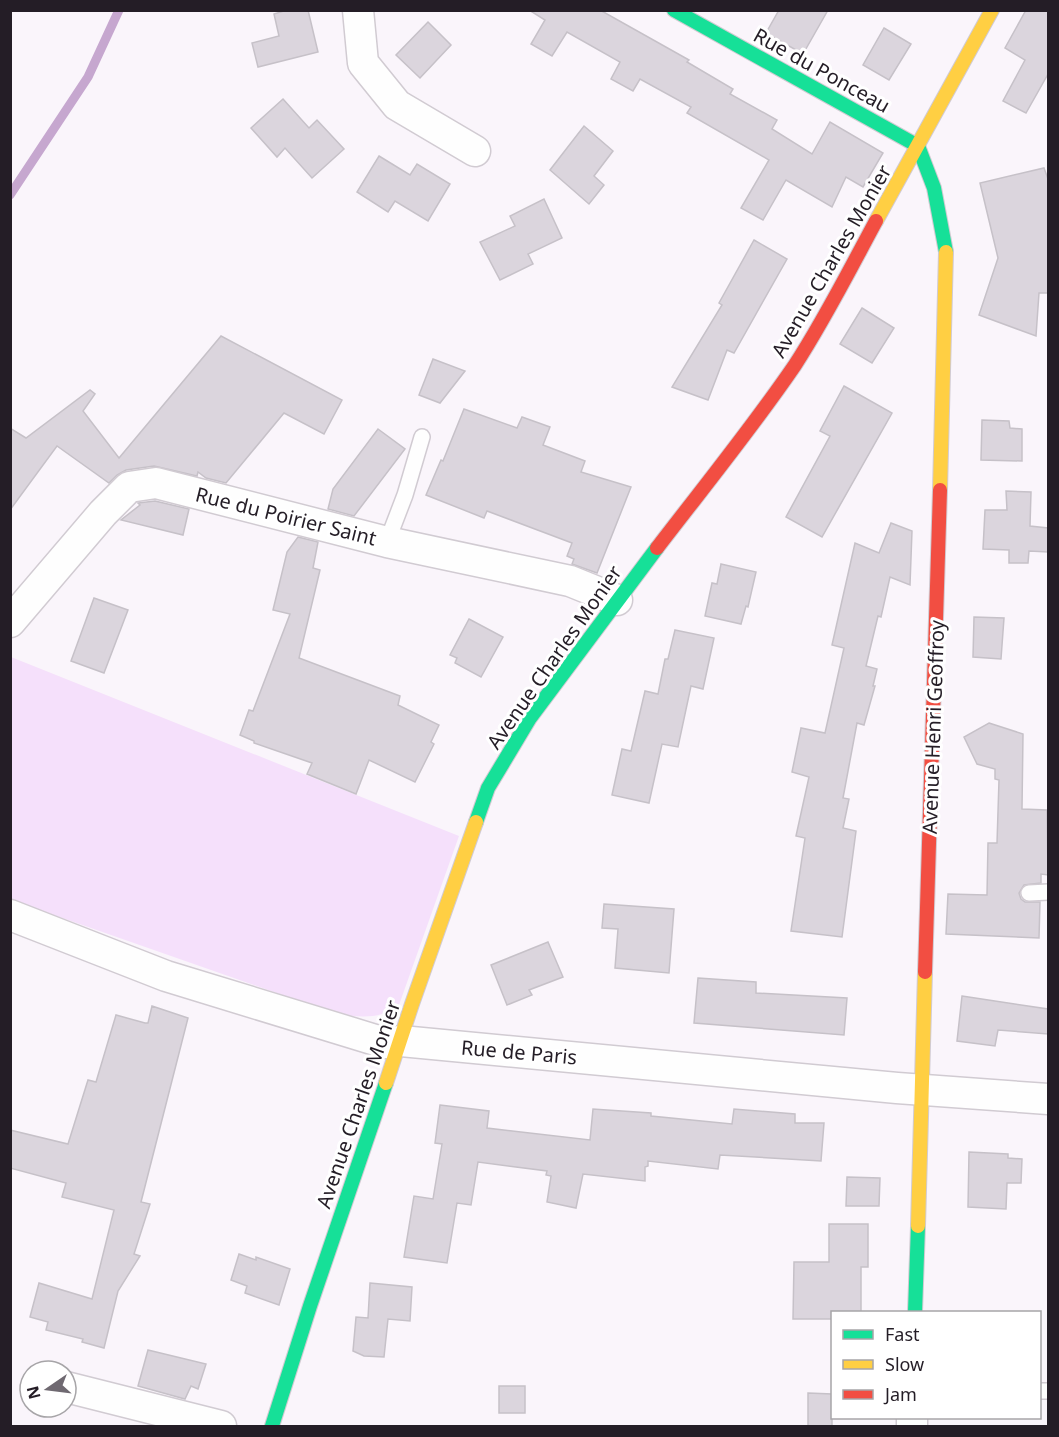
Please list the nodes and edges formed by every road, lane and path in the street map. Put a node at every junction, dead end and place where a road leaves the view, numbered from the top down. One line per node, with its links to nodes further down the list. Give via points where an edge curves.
1 (358, 10): 5 (street, via 363,63 397,105)
2 (675, 10): 4 (street, Rue du Ponceau)
3 (992, 10): 4 (street, Avenue Charles Monier)
4 (918, 147): 8 (street, Avenue Charles Monier, via 795,364); 14 (street, Avenue Henri Geoffroy, via 940,207 947,261)
5 (475, 151)
6 (422, 437): 7 (lane)
7 (387, 542): 8 (street, Rue du Poirier Saint, via 570,581); 9 (street, Rue du Poirier Saint, via 156,483 129,487)
8 (616, 600): 13 (street, Avenue Charles Monier, via 530,718 488,788)
9 (10, 622)
10 (1048, 892): 11 (lane)
11 (1029, 893)
12 (10, 915): 13 (street, Rue de Paris, via 166,976 385,1043)
13 (401, 1041): 14 (street, Rue de Paris); 19 (street, Avenue Charles Monier)
14 (921, 1089): 15 (street, Rue de Paris); 16 (street, Avenue Henri Geoffroy)
15 (1048, 1099)
16 (915, 1311)
17 (78, 1390): 18 (street)
18 (221, 1426)
19 (272, 1426)

